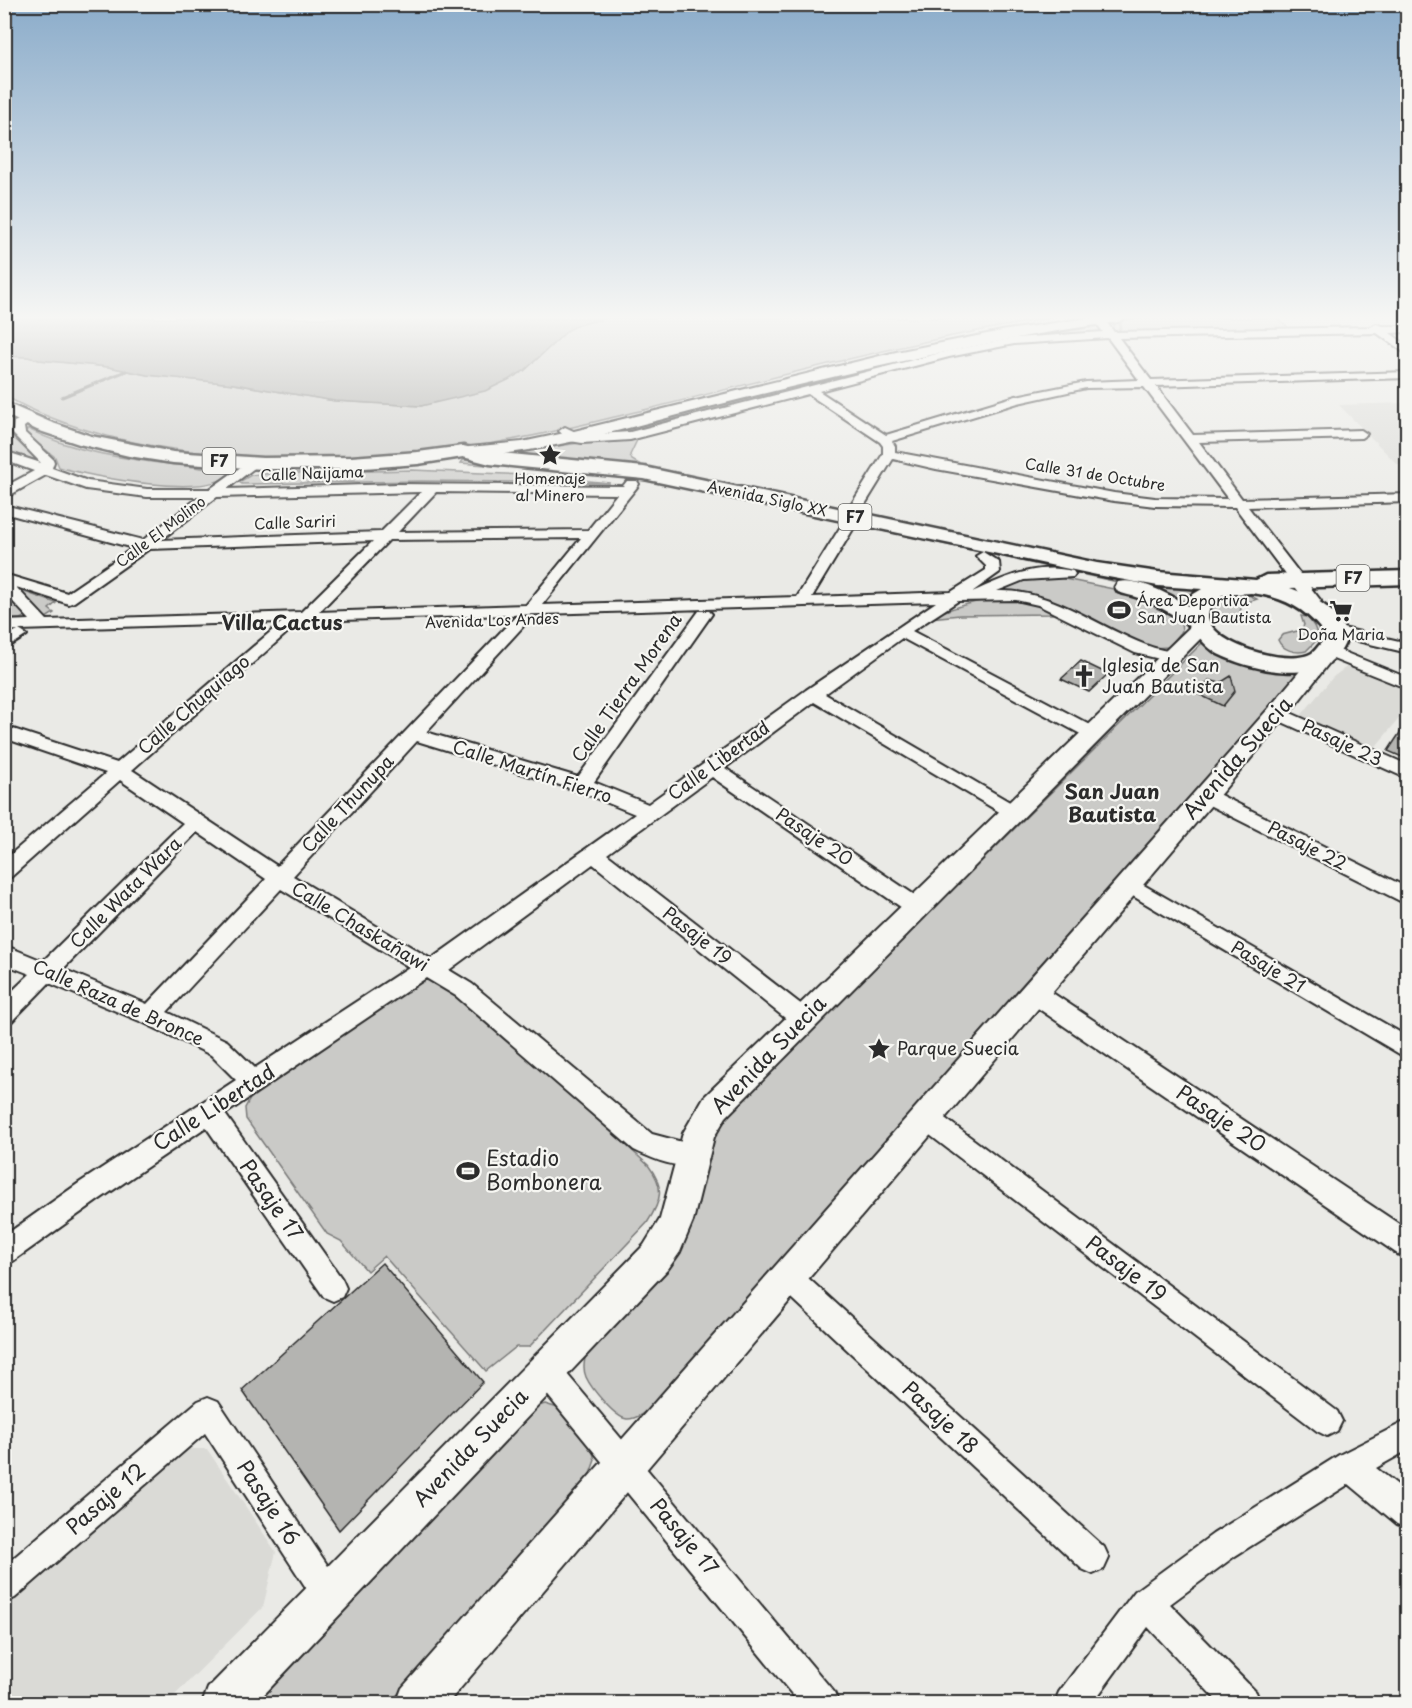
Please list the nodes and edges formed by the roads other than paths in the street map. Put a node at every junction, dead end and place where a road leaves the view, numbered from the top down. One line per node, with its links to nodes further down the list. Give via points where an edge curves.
1 (710, 398): 9 (main road)
2 (719, 398): 9 (main road)
3 (780, 398): 9 (street, via 630,436 582,439)
4 (822, 398): 11 (street)
5 (1025, 398): 11 (street)
6 (1158, 398): 12 (street)
7 (4, 407): 8 (highway, F7)
8 (28, 419): 17 (highway, F7, via 65,433 144,453); 18 (street, via 17,430 48,462)
9 (567, 433): 13 (main road, via 495,451)
10 (1361, 434): 12 (street)
11 (884, 439): 14 (street)
12 (1190, 439): 24 (street)
13 (469, 452): 16 (highway, F7); 26 (highway, Avenida Siglo XX / F7, via 490,458 645,473)
14 (889, 454): 24 (street, Calle 31 de Octubre, via 1132,500); 26 (street)
15 (4, 455): 18 (street, Calle Naijama)
16 (442, 455): 17 (highway, F7, via 352,463); 19 (highway, Avenida Siglo XX / F7, via 443,460 455,464)
17 (252, 463): 22 (street, Calle El Molino)
18 (45, 470): 21 (street); 22 (street, Calle Naijama, via 115,490)
19 (630, 486): 20 (street, Calle Naijama); 26 (highway, Avenida Siglo XX / F7); 27 (street, Calle Thunupa)
20 (433, 488): 22 (street, Calle Naijama); 28 (street, Calle Chuquiago)
21 (7, 491)
22 (213, 493): 29 (street, Calle El Molino)
23 (1407, 498): 24 (street, Calle 31 de Octubre)
24 (1239, 503): 34 (street)
25 (4, 509): 29 (street, Calle Sariri)
26 (849, 521): 30 (highway, Avenida Siglo XX / F7); 36 (highway, Avenida Siglo XX / F7, via 1124,574); 39 (street)
27 (591, 534): 28 (street, Calle Sariri); 41 (street, Calle Thunupa)
28 (386, 536): 29 (street, Calle Sariri); 43 (street, Calle Chuquiago)
29 (146, 545): 33 (street, Calle El Molino, via 69,599)
30 (983, 555): 31 (highway, Avenida Siglo XX / F7); 38 (street, Calle Libertad, via 994,565 993,572)
31 (1068, 574): 37 (street, Avenida Los Andes, via 1019,575); 45 (highway, Avenida Siglo XX / F7, via 1151,594)
32 (1407, 577): 34 (highway, Avenida Siglo XX / F7)
33 (4, 580): 44 (street)
34 (1298, 580): 36 (highway, Avenida Siglo XX / F7); 48 (street)
35 (1407, 585): 48 (highway, F7, via 1327,587 1317,591)
36 (1246, 586): 45 (highway, F7, via 1216,589 1204,595 1197,604); 48 (highway, F7, via 1292,596)
37 (978, 595): 38 (street, Avenida Los Andes); 40 (street, Avenida Los Andes); 53 (street, Avenida Los Andes, via 1028,597 1141,649)
38 (952, 599): 39 (street, Avenida Los Andes); 40 (street, Calle Libertad)
39 (801, 603): 41 (street, Avenida Los Andes)
40 (933, 611): 42 (street, Avenida Los Andes); 49 (street, Calle Libertad)
41 (526, 614): 42 (street, Avenida Los Andes); 43 (street, Avenida Los Andes); 47 (street, Avenida Los Andes); 58 (street, Calle Thunupa)
42 (704, 614): 63 (street, Calle Tierra Morena)
43 (305, 617): 44 (street, Avenida Los Andes); 47 (street, Calle Chuquiago)
44 (43, 625): 46 (street, Avenida Los Andes)
45 (1199, 625): 48 (highway, F7, via 1229,650 1282,664 1302,663); 53 (main road, Avenida Suecia)
46 (4, 626)
47 (283, 628): 50 (street, Avenida Los Andes); 61 (street, Calle Chuquiago)
48 (1325, 630): 52 (street); 54 (street); 56 (main road, Avenida Suecia)
49 (901, 631): 55 (street, Calle Libertad); 59 (street)
50 (12, 635): 51 (street)
51 (4, 645)
52 (1407, 648)
53 (1172, 657): 59 (main road, Avenida Suecia)
54 (1407, 684)
55 (812, 694): 60 (street, Calle Libertad); 66 (street)
56 (1277, 713): 62 (street, Pasaje 23); 64 (main road, Avenida Suecia)
57 (4, 732): 61 (street, Calle Chaskañawi)
58 (414, 734): 63 (street, Calle Martín Fierro); 70 (street, Calle Thunupa)
59 (1094, 734): 66 (main road, Avenida Suecia)
60 (711, 767): 65 (street, Calle Libertad); 73 (street, Pasaje 20)
61 (118, 770): 67 (street, Calle Chaskañawi); 69 (street, Calle Chuquiago)
62 (1407, 773)
63 (582, 785): 65 (street, Calle Martín Fierro)
64 (1206, 795): 71 (main road, Avenida Suecia); 72 (street, Pasaje 22)
65 (650, 812): 68 (street, Calle Libertad)
66 (1013, 813): 73 (main road, Avenida Suecia)
67 (195, 823): 70 (street, Calle Chaskañawi); 76 (street, Calle Wata Wara)
68 (592, 853): 75 (street, Calle Libertad); 80 (street, Pasaje 19)
69 (4, 872)
70 (278, 877): 75 (street, Calle Chaskañawi); 79 (street, Calle Thunupa)
71 (1128, 884): 77 (main road, Avenida Suecia); 81 (street, Pasaje 21)
72 (1407, 897)
73 (918, 908): 80 (main road, Avenida Suecia)
74 (4, 954): 76 (street, Calle Raza de Bronce)
75 (429, 969): 82 (street, Calle Libertad); 85 (street, Calle Chaskañawi, via 464,990 643,1142)
76 (48, 972): 78 (street, Calle Wata Wara); 79 (street, Calle Raza de Bronce)
77 (1034, 993): 84 (main road, Avenida Suecia); 86 (street, Pasaje 20)
78 (4, 1014)
79 (150, 1015): 82 (street, Calle Raza de Bronce, via 219,1048)
80 (803, 1019): 85 (main road, Avenida Suecia, via 715,1107 699,1133)
81 (1407, 1049)
82 (254, 1083): 83 (street, Calle Libertad)
83 (208, 1111): 87 (street, Calle Libertad); 89 (street, Pasaje 17)
84 (926, 1118): 88 (main road, Avenida Suecia); 92 (street, Pasaje 19)
85 (692, 1155): 90 (main road, Avenida Suecia, via 684,1196 668,1240)
86 (1407, 1246)
87 (4, 1252)
88 (788, 1278): 95 (main road, Avenida Suecia); 97 (street, Pasaje 18)
89 (333, 1288)
90 (546, 1371): 95 (street, Pasaje 17); 99 (main road, Avenida Suecia)
91 (208, 1411): 98 (street, Pasaje 12); 99 (street, Pasaje 16)
92 (1327, 1421)
93 (1407, 1434): 94 (street)
94 (1350, 1466): 96 (street); 100 (street, via 1224,1545)
95 (625, 1467): 102 (main road, Avenida Suecia); 103 (street, Pasaje 17)
96 (1407, 1513)
97 (1093, 1558)
98 (4, 1587)
99 (329, 1595): 101 (main road, Avenida Suecia)
100 (1146, 1602): 104 (street); 105 (street)
101 (224, 1704)
102 (418, 1704)
103 (822, 1704)
104 (1071, 1704)
105 (1244, 1704)

